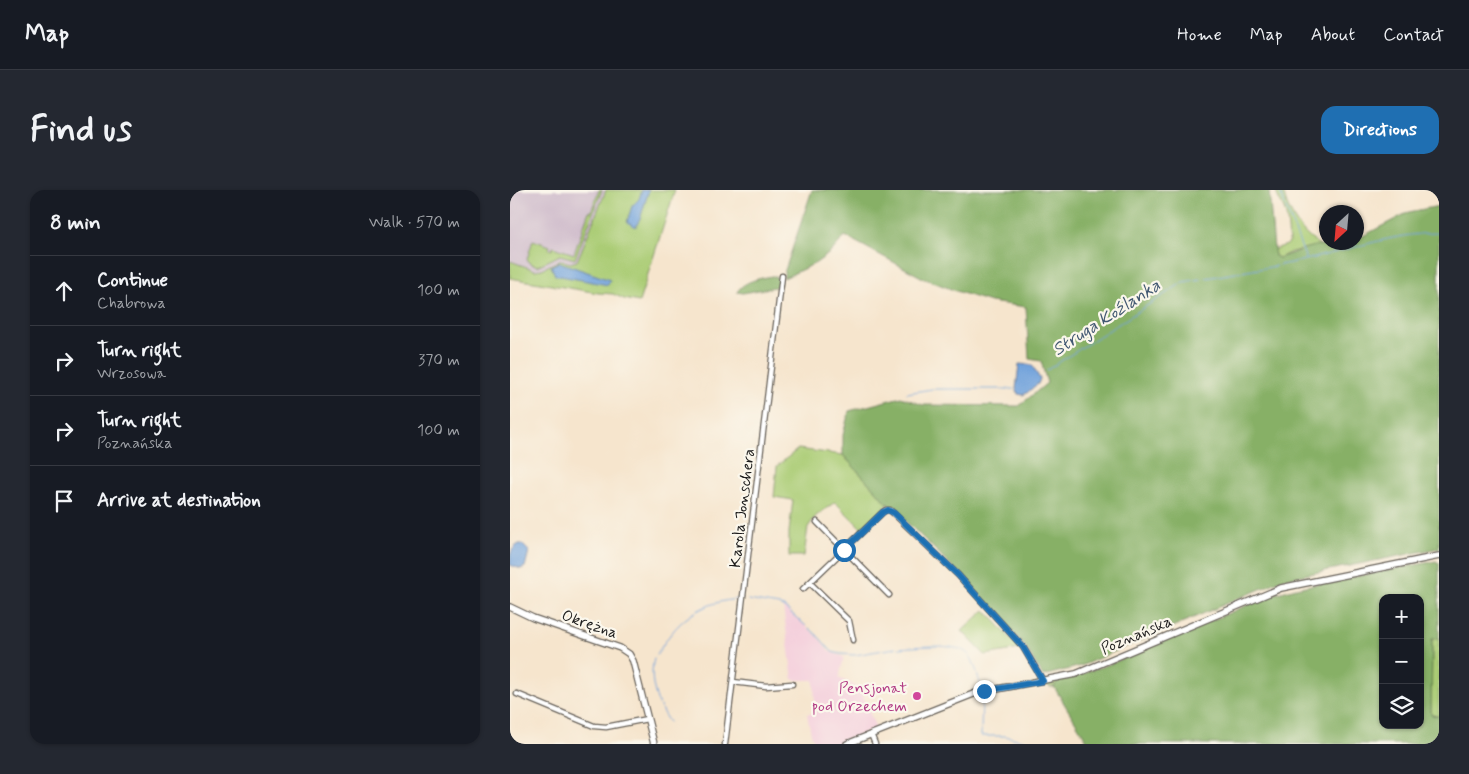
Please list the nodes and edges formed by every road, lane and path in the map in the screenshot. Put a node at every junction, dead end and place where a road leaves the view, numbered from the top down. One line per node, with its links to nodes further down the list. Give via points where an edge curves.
1 (782, 276): 11 (street, Karola Jonschera)
2 (816, 522): 3 (street)
3 (844, 550): 5 (street); 7 (street); 10 (street, via 883,512 890,510 958,575 1023,647)
4 (1439, 556): 10 (street, Poznańska, via 1281,588 1083,672)
5 (810, 583): 6 (street); 9 (street, via 849,621)
6 (803, 588)
7 (889, 596)
8 (510, 607): 14 (street, Okrężna, via 627,652 633,661)
9 (853, 640)
10 (1043, 681): 15 (street, Poznańska, via 973,694)
11 (733, 682): 12 (street, via 766,686); 17 (street, Karola Jonschera)
12 (792, 684)
13 (517, 694): 14 (street, via 594,726 606,727)
14 (647, 718): 16 (street, Okrężna)
15 (872, 734): 18 (street, Poznańska); 19 (street)
16 (654, 744)
17 (725, 744)
18 (847, 744)
19 (875, 744)

